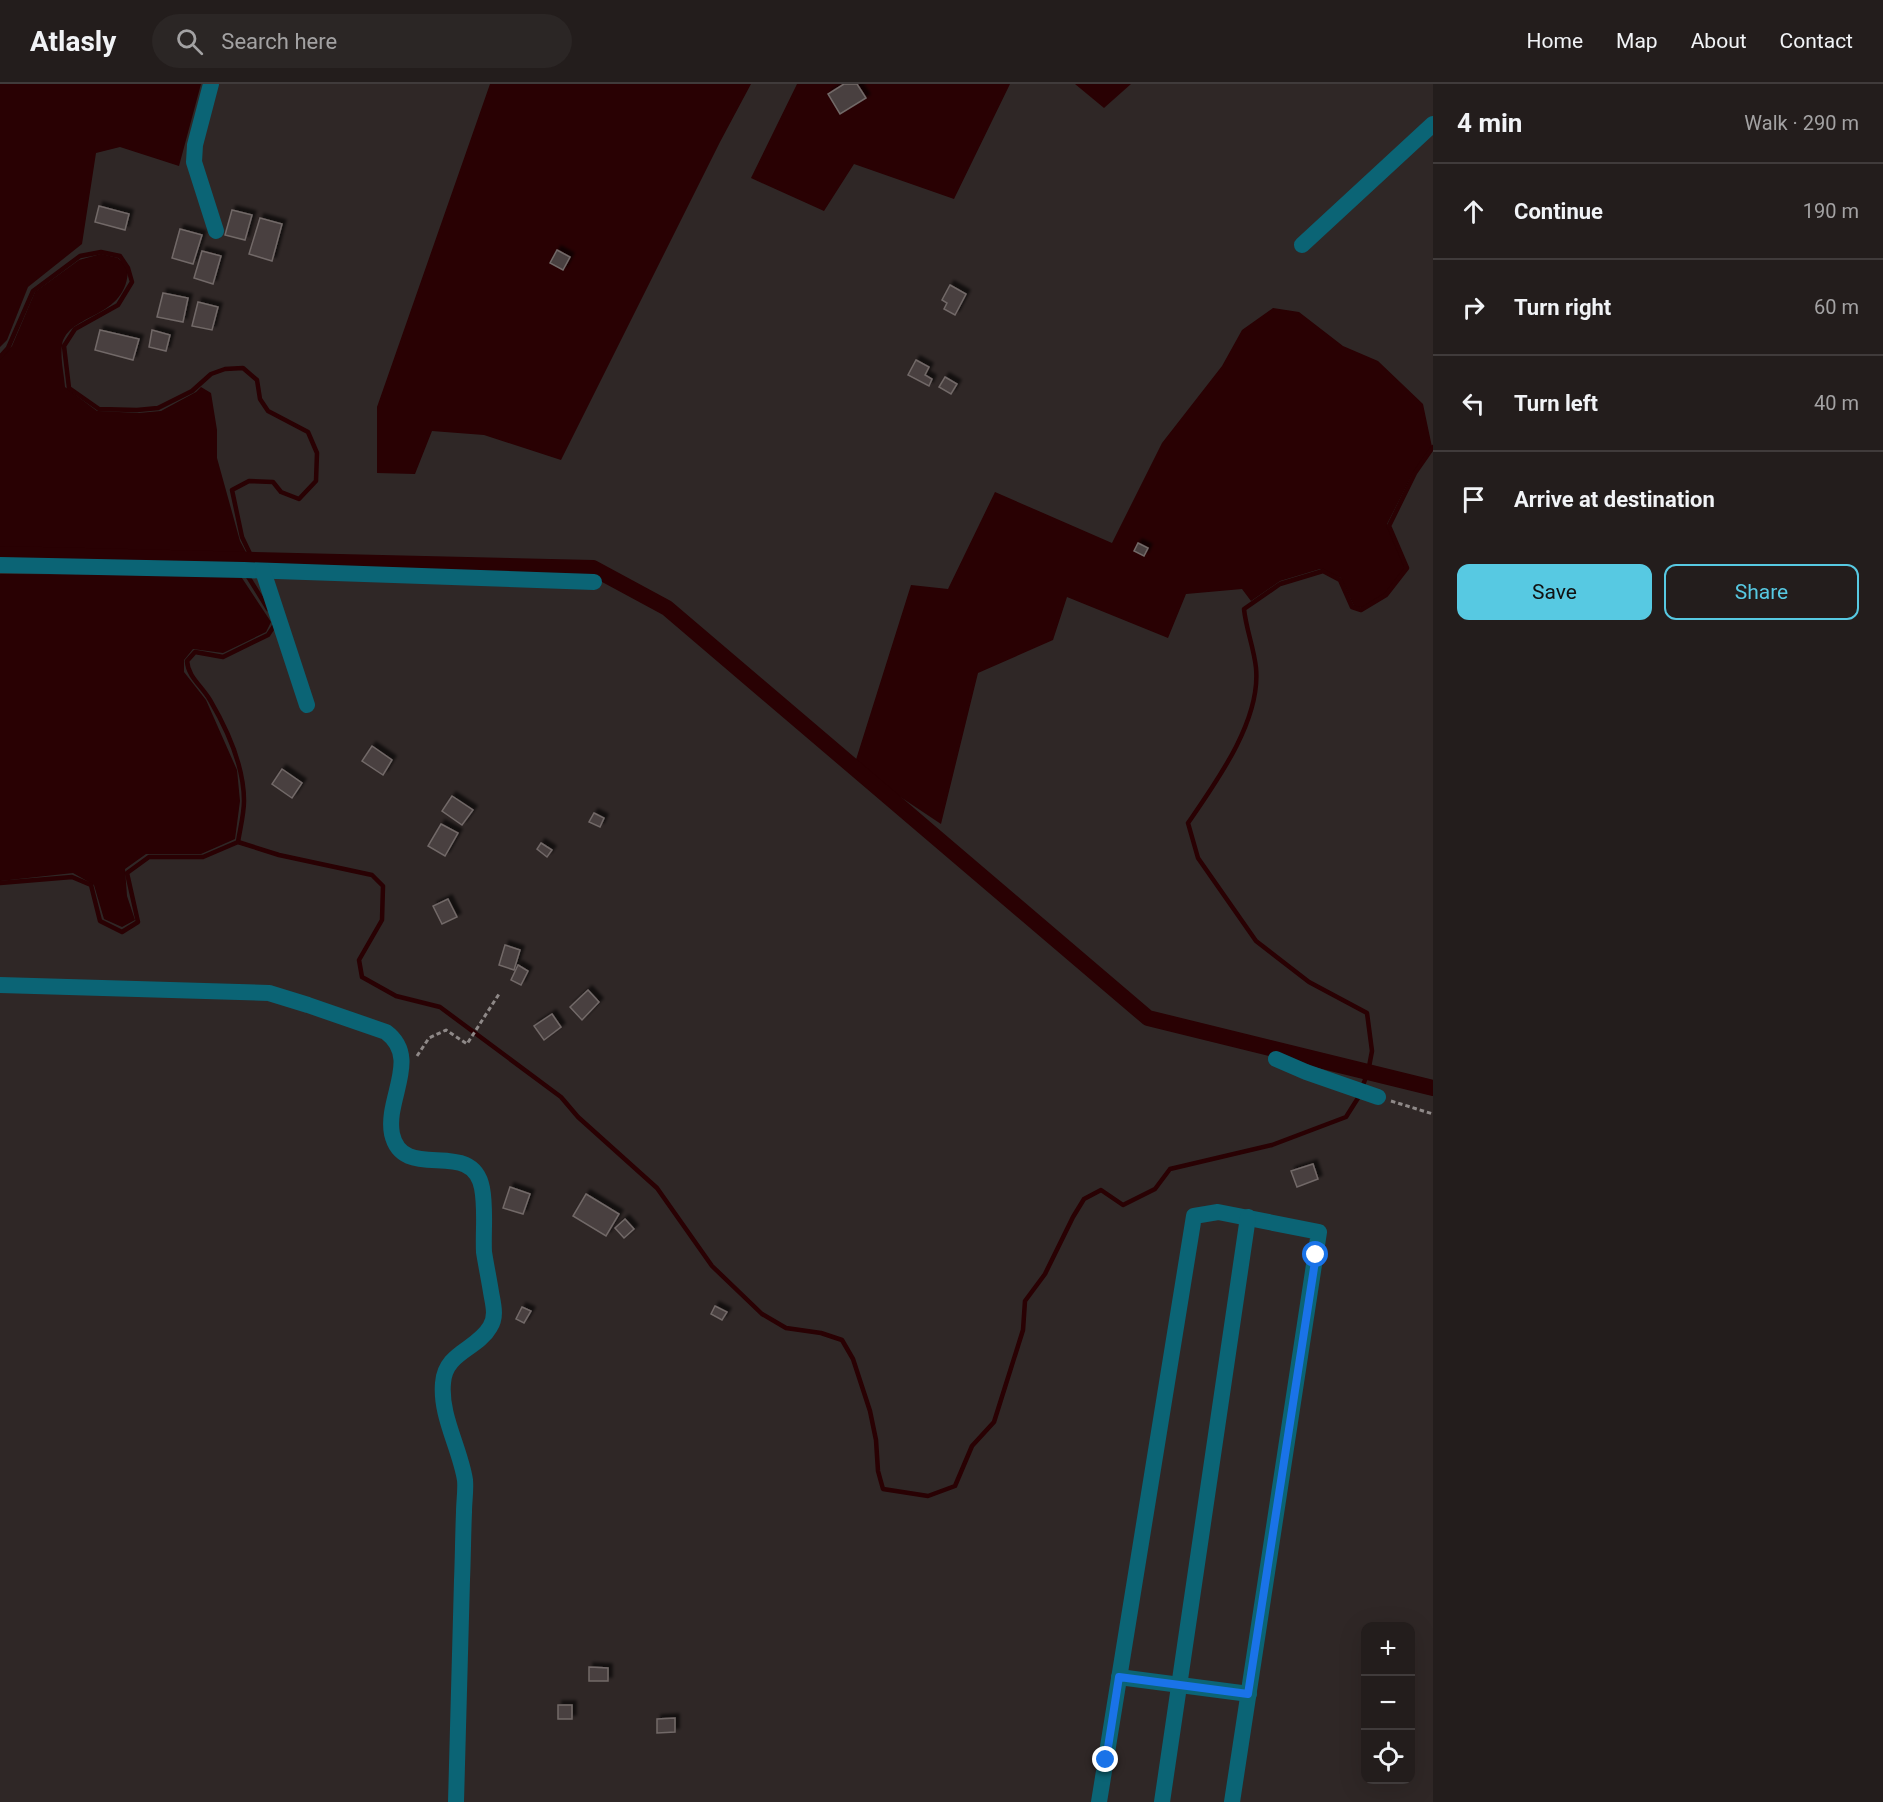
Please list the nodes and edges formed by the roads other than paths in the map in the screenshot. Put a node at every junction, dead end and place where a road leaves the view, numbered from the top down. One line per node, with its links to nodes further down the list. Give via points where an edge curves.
1 (211, 84): 3 (street, via 194,162)
2 (1433, 124): 4 (street)
3 (216, 231)
4 (1302, 245)
5 (0, 565): 6 (street)
6 (252, 571): 7 (street); 8 (street)
7 (594, 582)
8 (307, 705)
9 (0, 985): 16 (street, via 269,993 386,1032 400,1046 402,1059 391,1123 398,1148 409,1157 460,1161 478,1175 484,1253 494,1313 492,1325 484,1337 456,1356 444,1370 442,1386 465,1481)
10 (1276, 1059): 11 (street)
11 (1378, 1096)
12 (1248, 1217): 13 (street, via 1218,1212 1194,1216); 14 (street); 15 (street, via 1319,1232)
13 (1119, 1677): 14 (street); 17 (street)
14 (1178, 1685): 15 (street); 18 (street)
15 (1248, 1694): 19 (street)
16 (456, 1802)
17 (1099, 1802)
18 (1162, 1802)
19 (1232, 1802)

